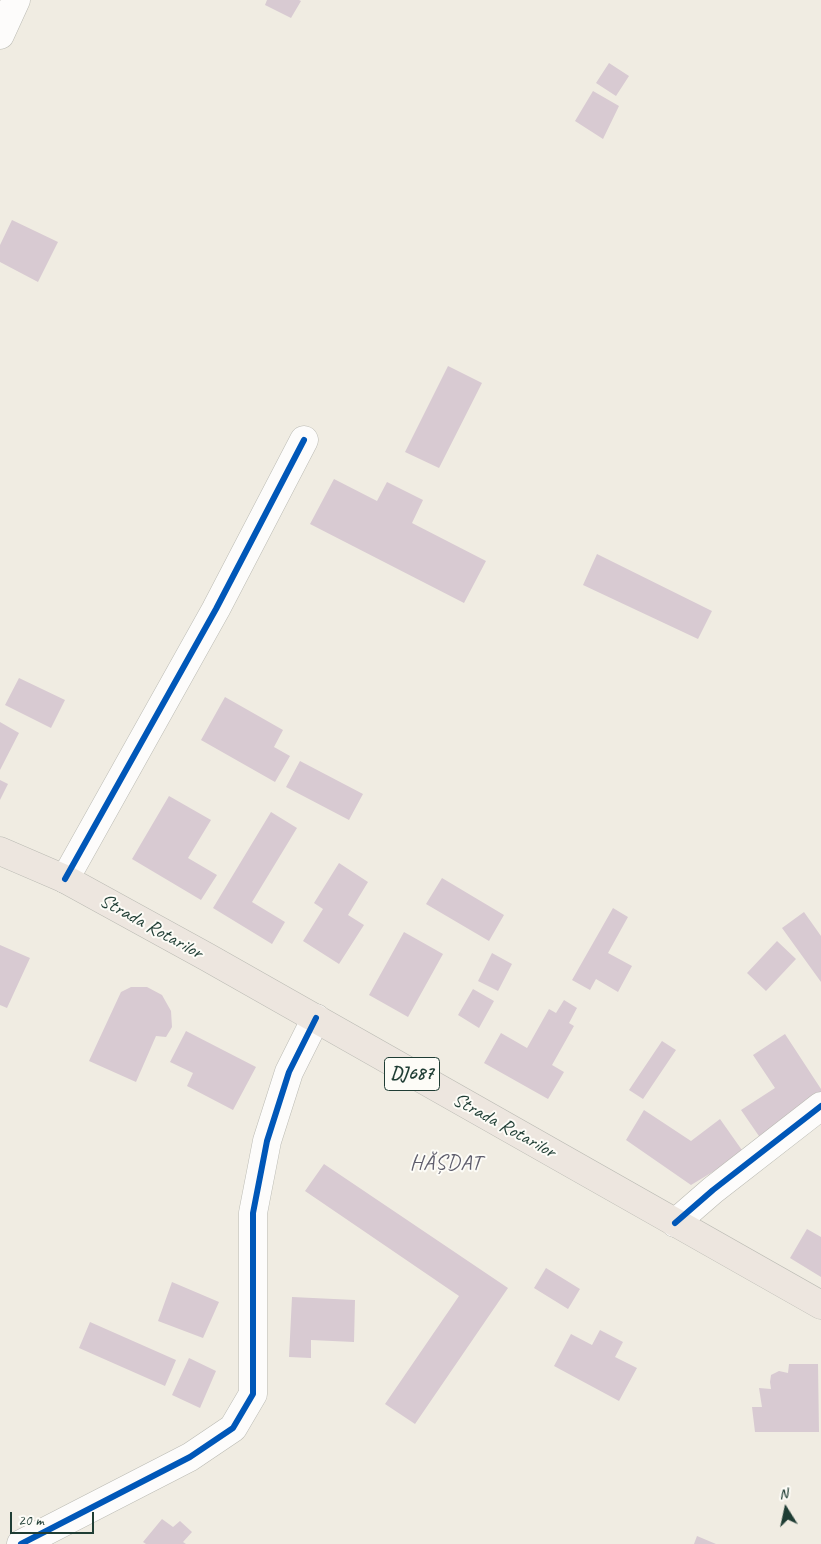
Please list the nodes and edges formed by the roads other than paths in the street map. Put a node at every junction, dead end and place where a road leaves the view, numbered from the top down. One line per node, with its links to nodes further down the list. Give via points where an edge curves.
1 (16, 0): 2 (street)
2 (0, 35)
3 (304, 440): 5 (street, via 216,609)
4 (0, 851): 5 (main road, Strada Rotarilor / DJ687)
5 (65, 879): 6 (main road, Strada Rotarilor / DJ687)
6 (316, 1018): 8 (main road, Strada Rotarilor / DJ687); 10 (street, via 289,1072 267,1141 253,1213 253,1394 233,1428 190,1457)
7 (821, 1106): 8 (street)
8 (675, 1223): 9 (main road, Strada Rotarilor / DJ687)
9 (821, 1305)
10 (21, 1544)

